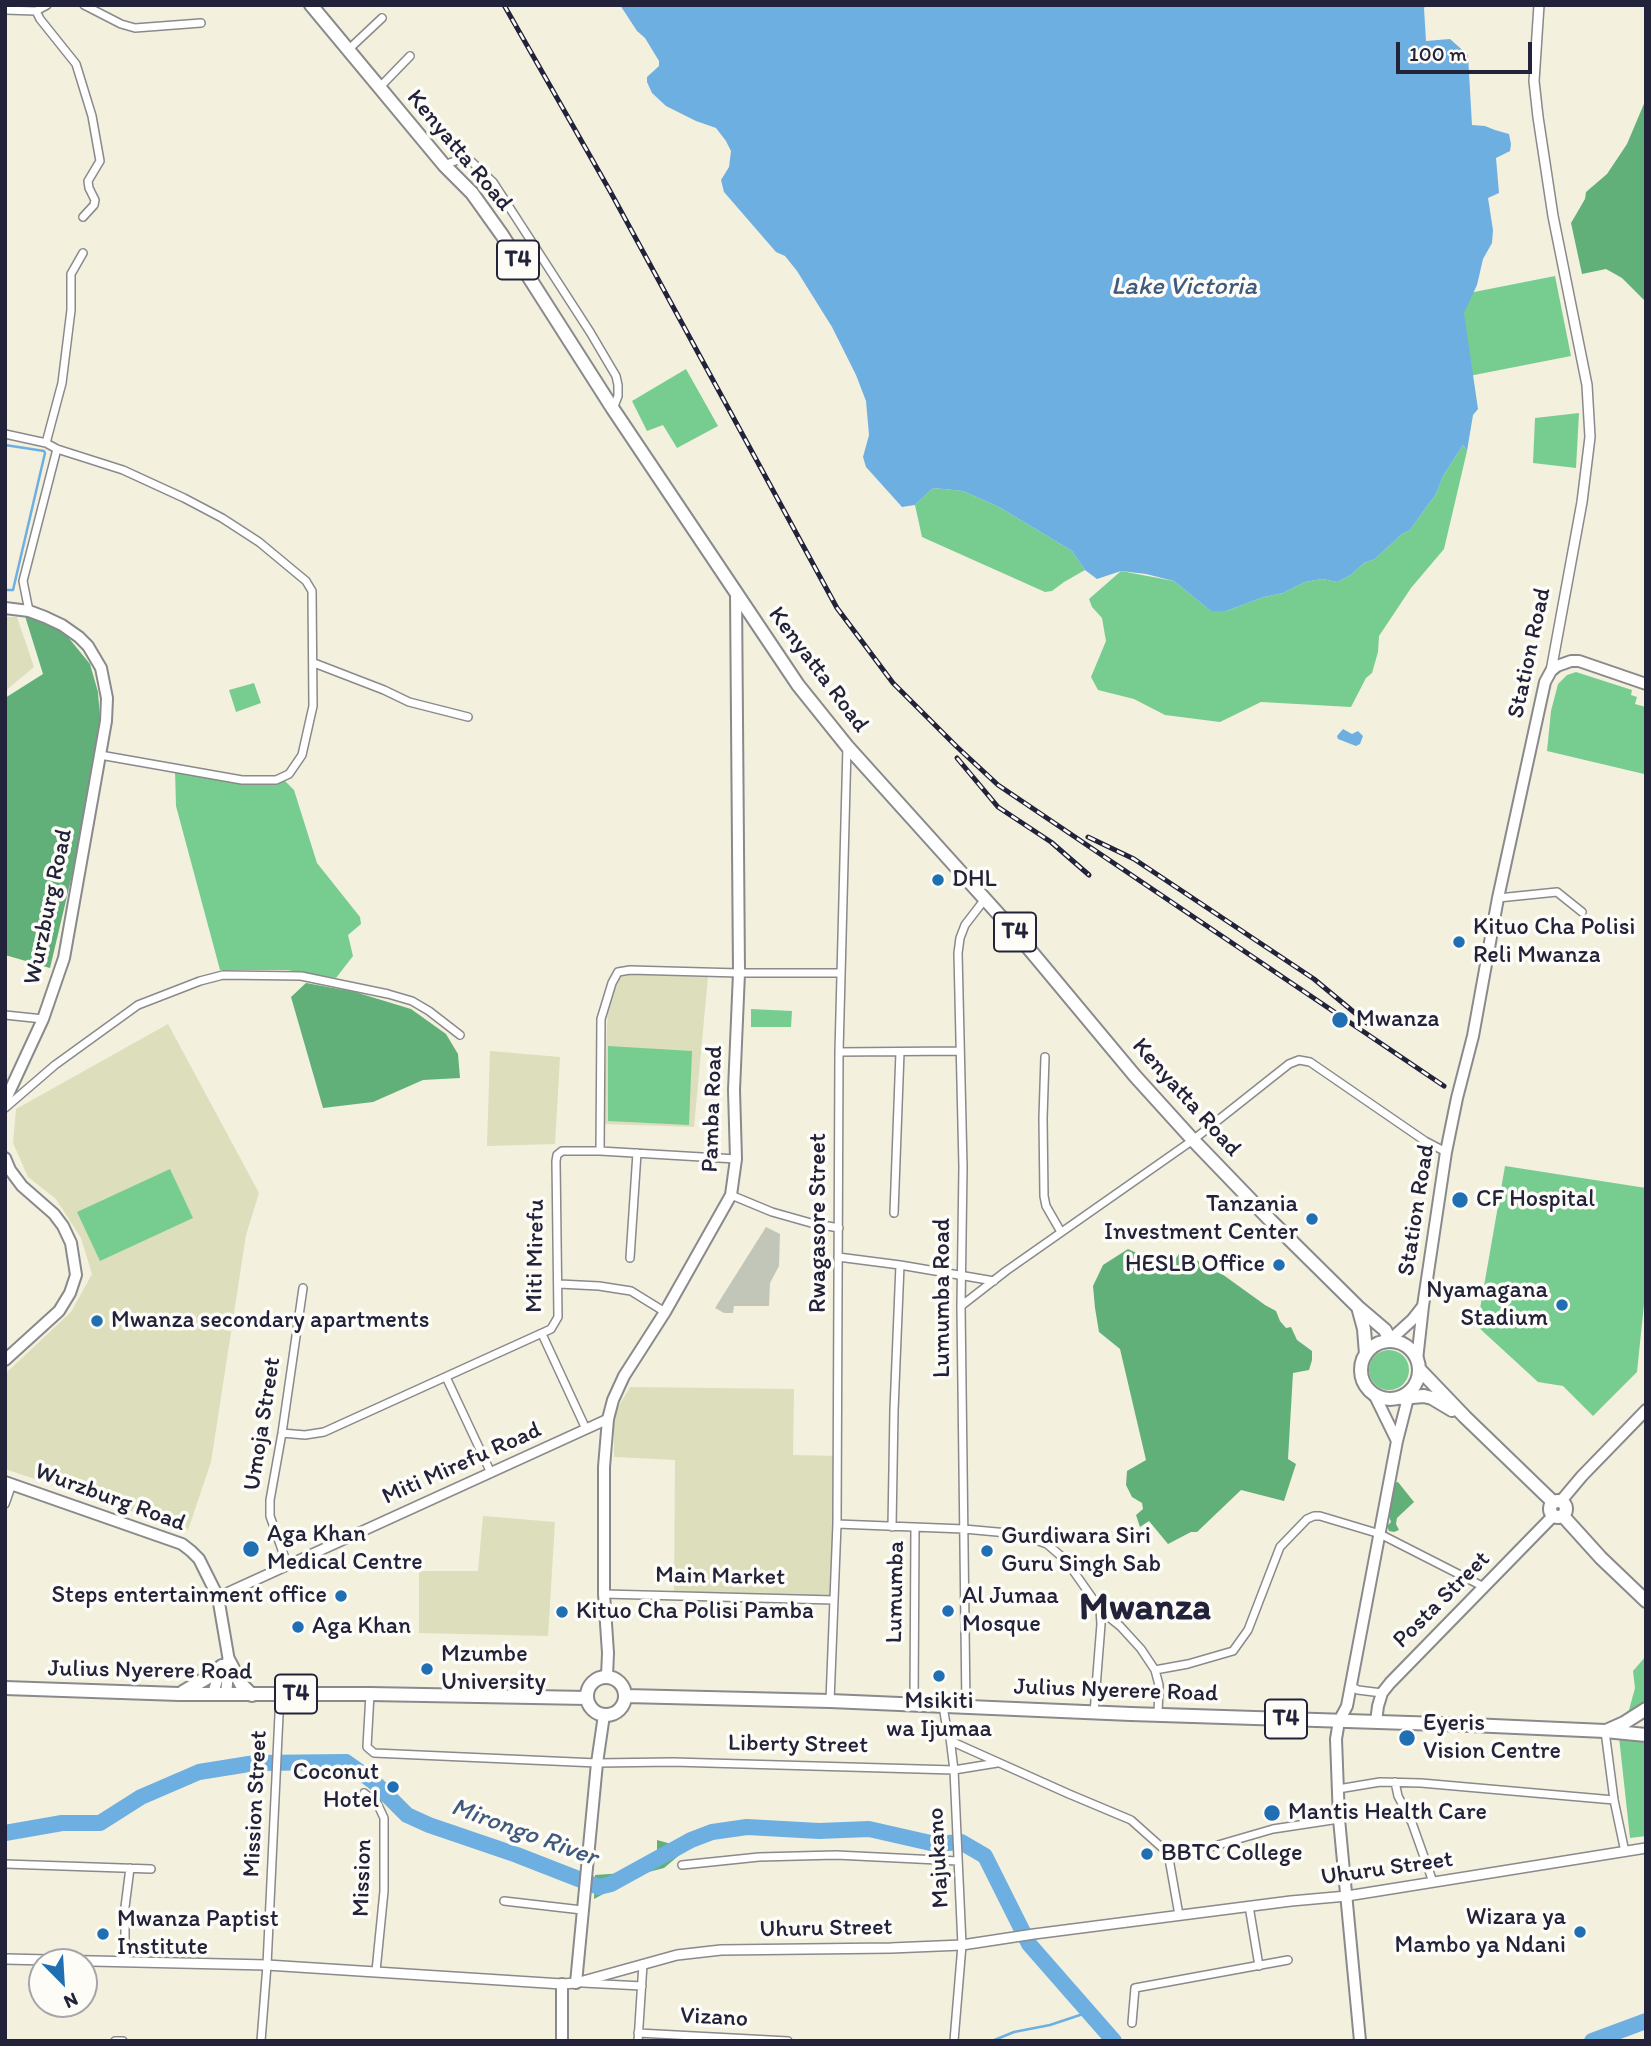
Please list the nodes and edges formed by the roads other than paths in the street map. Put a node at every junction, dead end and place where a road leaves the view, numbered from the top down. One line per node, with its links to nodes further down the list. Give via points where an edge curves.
1 (47, 5): 6 (street)
2 (84, 5): 8 (street, via 135,28)
3 (311, 5): 9 (highway, Kenyatta Road / T4)
4 (1539, 5): 23 (street, Station Road, via 1534,81 1538,117 1590,423 1582,502)
5 (5, 10): 6 (street)
6 (36, 11): 13 (street, via 76,64 92,116 100,161 88,181 94,205)
7 (382, 18): 9 (street)
8 (201, 23)
9 (348, 50): 11 (highway, Kenyatta Road / T4)
10 (410, 56): 11 (street)
11 (379, 88): 12 (highway, Kenyatta Road / T4)
12 (444, 164): 15 (highway, Kenyatta Road / T4, via 502,235); 15 (street, via 472,162 493,182 616,376 618,396)
13 (83, 217)
14 (83, 253): 17 (street, via 71,274 62,383)
15 (613, 409): 19 (highway, Kenyatta Road / T4)
16 (5, 434): 17 (street)
17 (46, 443): 18 (street)
18 (57, 449): 21 (street, via 23,581); 22 (street, via 123,470 184,498 243,531 282,561 312,591)
19 (736, 593): 26 (highway, Kenyatta Road / T4, via 785,669); 31 (main road, Pamba Road)
20 (5, 608): 21 (main road, Wurzburg Road)
21 (29, 611): 27 (main road, Wurzburg Road, via 79,638 101,668 107,698)
22 (314, 663): 25 (street, via 409,702); 27 (street, via 306,741 294,768 283,778 242,780)
23 (1551, 671): 24 (main road, via 1579,661); 28 (main road, Station Road, via 1542,691)
24 (1646, 684)
25 (468, 717)
26 (847, 746): 29 (highway, Kenyatta Road / T4); 32 (street, Rwagasore Street)
27 (100, 755): 34 (main road, Wurzburg Road, via 64,958)
28 (1498, 898): 30 (street, via 1557,892); 44 (main road, Station Road)
29 (985, 899): 36 (street, Lumumba Road, via 960,938); 42 (highway, Kenyatta Road / T4)
30 (1582, 912)
31 (739, 973): 32 (street); 43 (street, via 630,970 616,974 601,1019); 47 (main road, Pamba Road)
32 (841, 973): 37 (street, Rwagasore Street)
33 (5, 1015): 34 (street)
34 (43, 1019): 40 (main road, Wurzburg Road)
35 (460, 1035): 41 (street, via 412,1001 388,993 286,975 212,977 138,1005)
36 (960, 1051): 38 (street); 55 (street, Lumumba Road)
37 (839, 1052): 38 (street); 50 (street, Rwagasore Street)
38 (900, 1052): 49 (street)
39 (1045, 1057): 51 (street, via 1044,1196)
40 (5, 1101)
41 (5, 1108)
42 (1193, 1140): 44 (street, via 1299,1060 1310,1062); 51 (street); 61 (highway, Kenyatta Road / T4)
43 (600, 1151): 45 (street, Miti Mirefu); 57 (street, Miti Mirefu, via 570,1150 557,1155)
44 (1446, 1152): 60 (main road, Station Road)
45 (637, 1153): 47 (street, Miti Mirefu); 53 (street)
46 (5, 1158): 66 (main road, via 22,1186 63,1226 76,1275 59,1311)
47 (736, 1159): 48 (main road, Pamba Road)
48 (731, 1195): 50 (street, via 772,1212); 62 (main road, Pamba Road)
49 (894, 1213)
50 (839, 1228): 52 (street, Rwagasore Street)
51 (1061, 1233): 56 (street)
52 (838, 1257): 54 (street); 82 (street, Rwagasore Street)
53 (630, 1258)
54 (900, 1265): 55 (street); 83 (street)
55 (962, 1275): 56 (street); 59 (street, Lumumba Road)
56 (994, 1281): 59 (street)
57 (559, 1284): 62 (street, via 631,1291); 63 (street, Miti Mirefu, via 556,1324)
58 (303, 1288): 75 (street, Umoja Street)
59 (961, 1306): 85 (street, Lumumba Road)
60 (1423, 1306): 64 (main road, Station Road); 67 (main road, Station Road)
61 (1358, 1307): 64 (highway, Kenyatta Road / T4); 65 (highway)
62 (665, 1312): 73 (main road, Pamba Road, via 624,1376)
63 (542, 1334): 68 (street, Miti Mirefu); 74 (street)
64 (1390, 1340): 65 (highway); 67 (highway, T4, via 1406,1346)
65 (1366, 1354): 70 (highway, via 1361,1371)
66 (5, 1360)
67 (1418, 1364): 69 (highway, via 1418,1378); 72 (highway, T4)
68 (446, 1377): 75 (street, Miti Mirefu, via 324,1432); 77 (street)
69 (1409, 1393): 70 (highway, via 1394,1398); 72 (highway, T4, via 1432,1398); 76 (main road)
70 (1374, 1394): 76 (main road)
71 (1646, 1410): 79 (main road)
72 (1465, 1417): 79 (highway, T4)
73 (608, 1419): 74 (street, Miti Mirefu Road); 89 (main road, Pamba Road)
74 (586, 1429): 77 (street, Miti Mirefu Road)
75 (282, 1433): 87 (street, Umoja Street, via 270,1516)
76 (1397, 1441): 86 (main road)
77 (491, 1473): 87 (street, Miti Mirefu Road)
78 (8, 1483): 80 (street); 90 (main road, Wurzburg Road, via 183,1544 199,1559)
79 (1557, 1502): 81 (highway, via 1549,1510)
80 (5, 1504)
81 (1558, 1516): 88 (main road, Posta Street); 92 (highway)
82 (837, 1524): 83 (street); 91 (street, Rwagasore Street)
83 (892, 1527): 84 (street)
84 (915, 1528): 85 (street, Lumumba); 108 (street, Lumumba)
85 (964, 1529): 93 (street, Lumumba, via 1019,1534 1046,1545 1072,1569); 110 (street, Lumumba Road)
86 (1380, 1534): 88 (street); 95 (street, via 1320,1516 1307,1519 1280,1547 1248,1630 1233,1651); 97 (main road)
87 (287, 1564): 90 (street, Miti Mirefu Road)
88 (1484, 1587): 99 (main road, Posta Street)
89 (604, 1594): 91 (street, Main Market); 96 (main road, Pamba Road)
90 (218, 1597): 94 (main road, Wurzburg Road)
91 (834, 1600): 107 (street, Rwagasore Street)
92 (1646, 1601)
93 (1100, 1609): 95 (street, Lumumba, via 1134,1641); 112 (street)
94 (225, 1664): 100 (highway); 102 (main road, Wurzburg Road); 103 (highway)
95 (1155, 1670): 113 (street)
96 (607, 1676): 105 (highway, via 623,1685); 106 (highway, via 588,1687)
97 (1350, 1686): 99 (street); 115 (main road)
98 (5, 1688): 100 (highway, Julius Nyerere Road / T4)
99 (1382, 1693): 116 (main road)
100 (179, 1694): 102 (highway, Julius Nyerere Road / T4)
101 (370, 1694): 104 (highway, Julius Nyerere Road / T4); 106 (highway, Julius Nyerere Road / T4); 120 (street, Liberty Street, via 367,1747 374,1753)
102 (219, 1695): 103 (highway, Julius Nyerere Road / T4)
103 (252, 1695): 104 (highway, Julius Nyerere Road / T4)
104 (280, 1695): 147 (street, Mission Street)
105 (626, 1696): 107 (highway, Julius Nyerere Road / T4); 114 (highway, via 620,1710)
106 (587, 1698): 114 (highway, via 593,1709)
107 (830, 1701): 108 (highway, Julius Nyerere Road / T4)
108 (914, 1704): 109 (highway, Julius Nyerere Road / T4)
109 (943, 1706): 110 (highway, Julius Nyerere Road / T4); 119 (street)
110 (966, 1706): 112 (highway, Julius Nyerere Road / T4)
111 (1646, 1709): 117 (highway, Julius Nyerere Road / T4)
112 (1094, 1713): 113 (highway, Julius Nyerere Road / T4)
113 (1158, 1714): 115 (highway, Julius Nyerere Road / T4)
114 (604, 1715): 120 (main road)
115 (1339, 1721): 116 (highway, Julius Nyerere Road / T4); 124 (main road)
116 (1376, 1722): 117 (highway, Julius Nyerere Road / T4)
117 (1605, 1731): 118 (highway, Julius Nyerere Road / T4); 126 (street)
118 (1646, 1735)
119 (950, 1738): 121 (street); 122 (street, Majukano)
120 (597, 1763): 122 (street, Liberty Street); 140 (main road)
121 (998, 1763): 122 (street, Liberty Street); 130 (street, via 1131,1819)
122 (954, 1770): 131 (street, Majukano)
123 (1395, 1782): 124 (street); 126 (street); 136 (street)
124 (1338, 1788): 127 (main road)
125 (364, 1793): 149 (street, Mission, via 377,1803 384,1818 384,1891)
126 (1614, 1800): 129 (street)
127 (1339, 1819): 130 (street, via 1273,1829 1187,1854); 137 (main road)
128 (1646, 1848): 129 (street, Uhuru Street)
129 (1625, 1852): 136 (street, Uhuru Street)
130 (1168, 1853): 141 (street)
131 (958, 1858): 133 (street, via 836,1855); 142 (street, Majukano)
132 (5, 1864): 134 (street)
133 (682, 1865)
134 (130, 1868): 135 (street); 145 (street)
135 (151, 1869)
136 (1433, 1882): 137 (street, Uhuru Street)
137 (1347, 1896): 139 (street, Uhuru Street); 161 (main road)
138 (504, 1901): 140 (street)
139 (1250, 1906): 141 (street, Uhuru Street); 148 (street)
140 (582, 1910): 150 (main road)
141 (1179, 1915): 142 (street, Uhuru Street)
142 (962, 1945): 146 (street, Uhuru Street, via 721,1950); 160 (street, Majukano)
143 (5, 1959): 145 (street, Uhuru Street)
144 (1287, 1960): 148 (street)
145 (125, 1961): 147 (street, Uhuru Street)
146 (643, 1964): 150 (street, Uhuru Street); 152 (street, Vizano)
147 (268, 1965): 149 (street, Uhuru Street); 157 (street, Mission Street)
148 (1259, 1966): 153 (street, via 1135,1988)
149 (376, 1971): 151 (street, Uhuru Street)
150 (576, 1983): 151 (street, Uhuru Street); 152 (street)
151 (562, 1984): 158 (main road)
152 (642, 1986): 154 (street, Vizano)
153 (1132, 2023)
154 (638, 2037): 159 (street, Vizano)
155 (115, 2041): 156 (street)
156 (123, 2041)
157 (261, 2041)
158 (562, 2041)
159 (788, 2041)
160 (954, 2041)
161 (1360, 2041)

